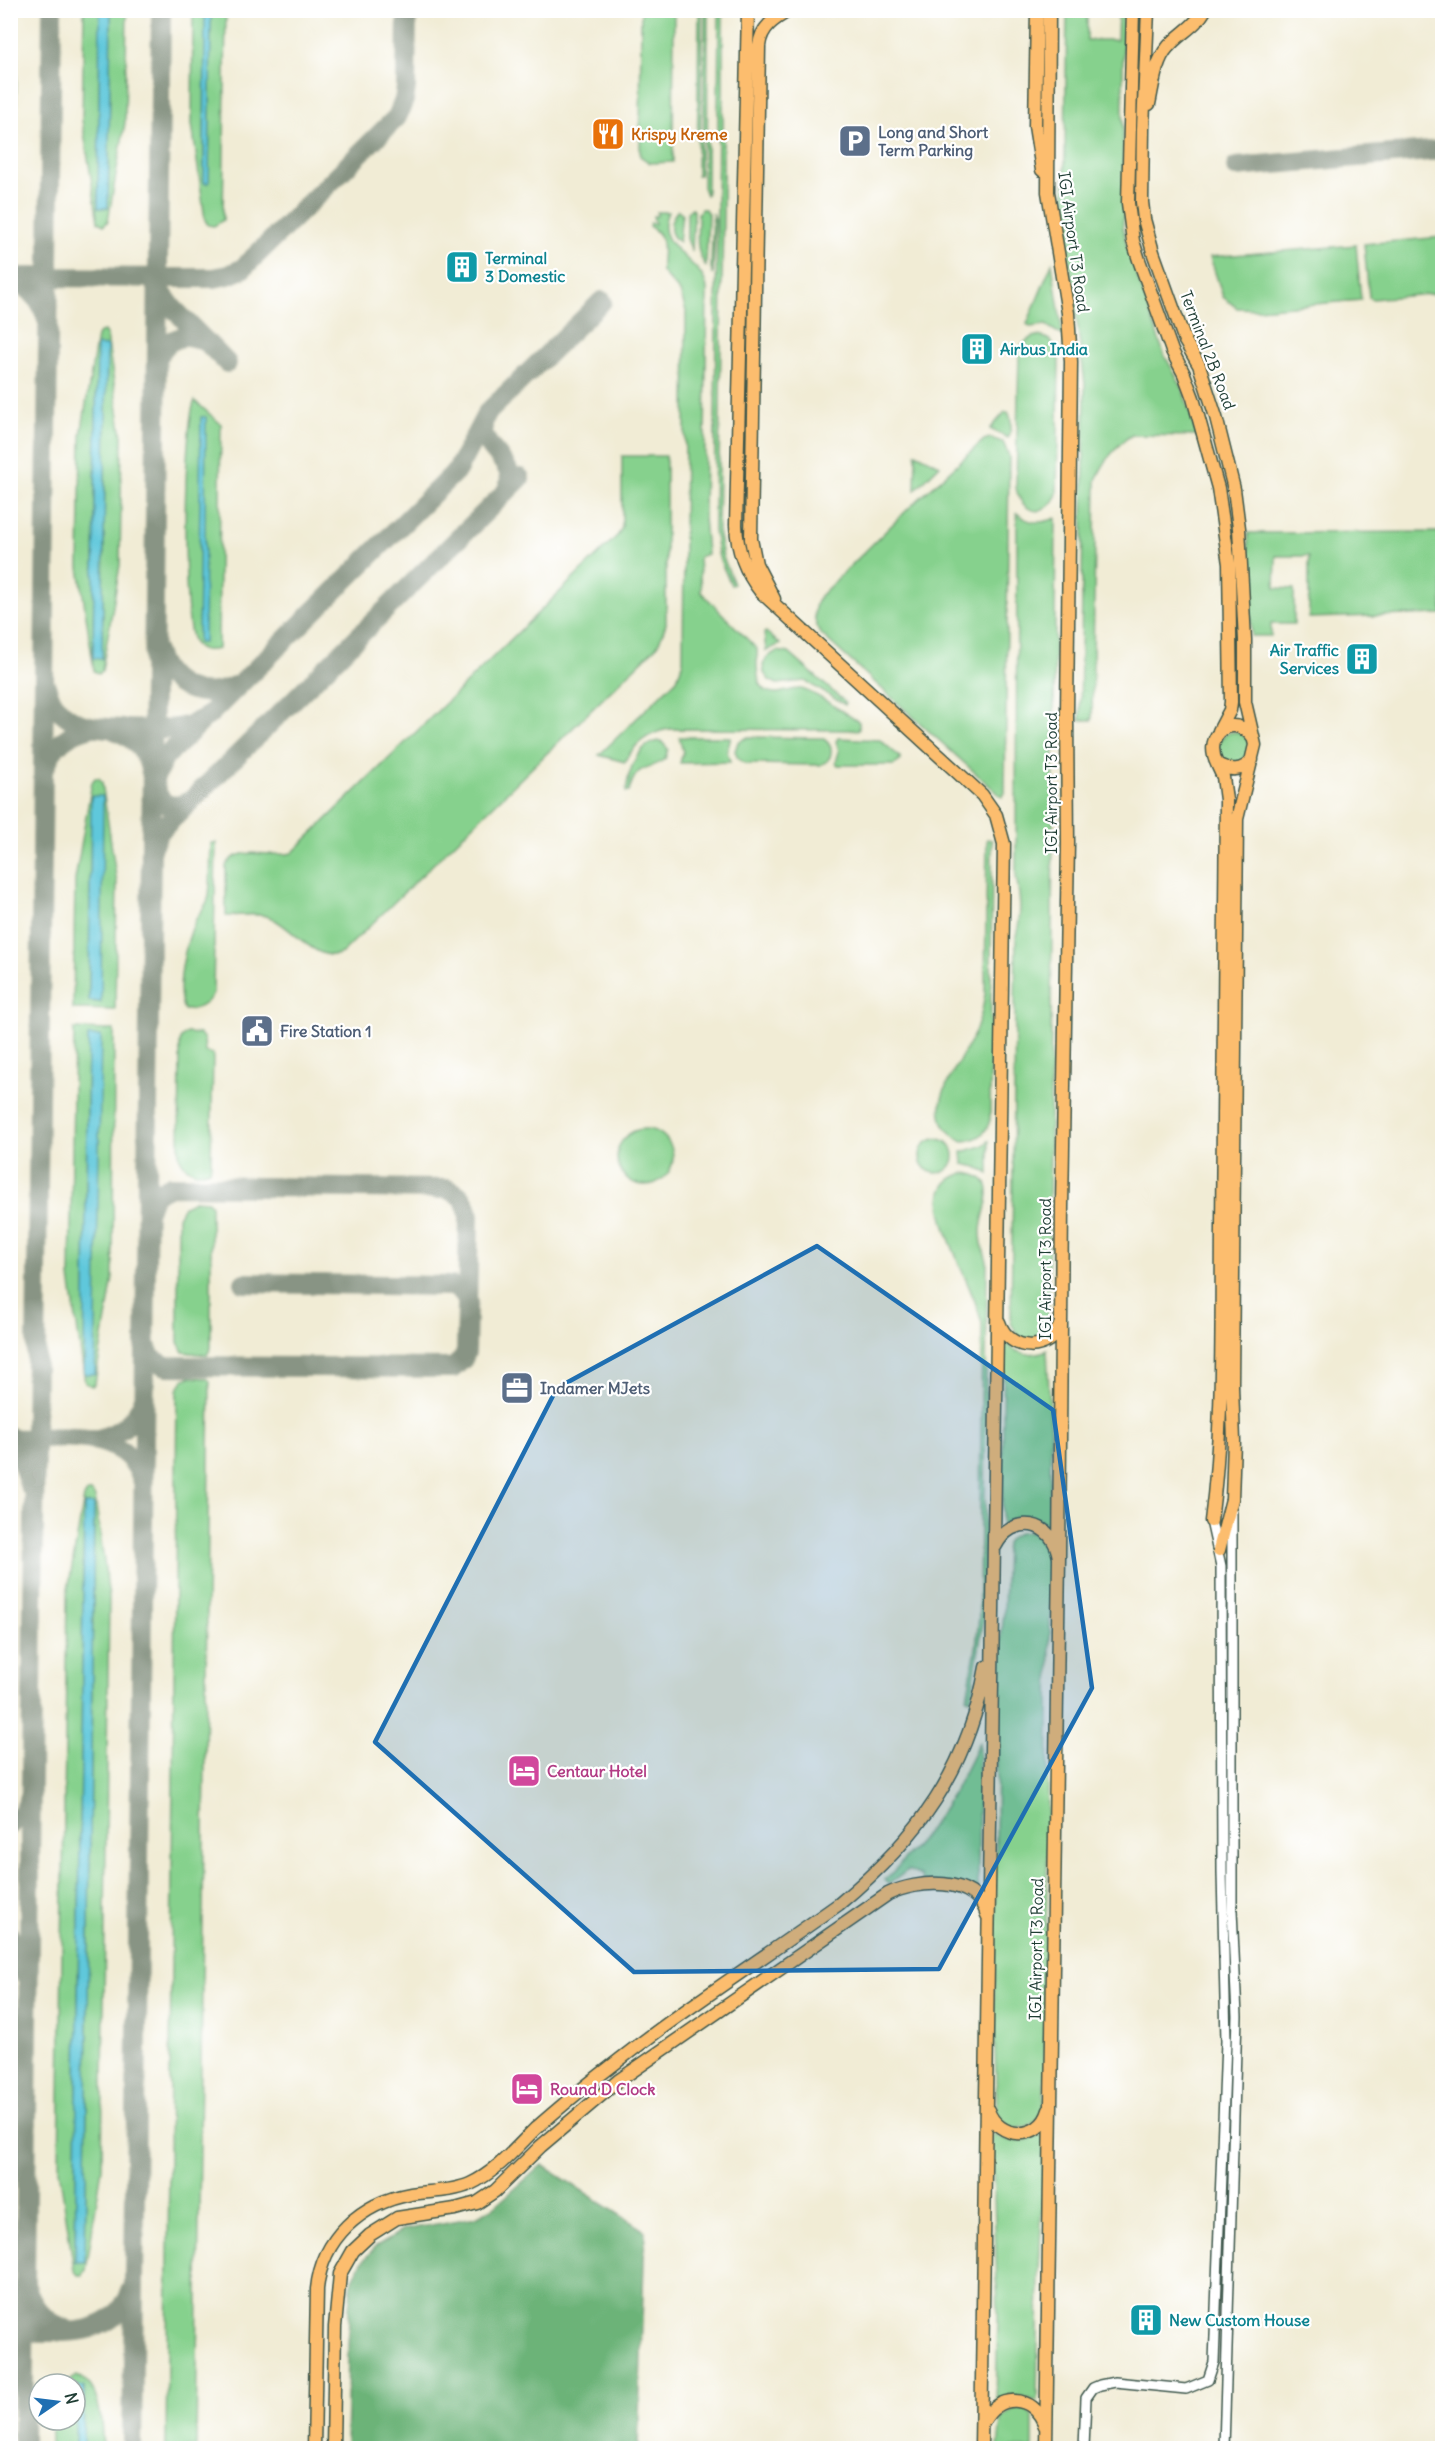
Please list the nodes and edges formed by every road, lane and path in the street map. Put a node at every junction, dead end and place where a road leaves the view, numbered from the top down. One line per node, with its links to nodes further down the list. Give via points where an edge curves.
1 (748, 10): 12 (main road, via 736,525 740,554 753,582)
2 (790, 10): 12 (main road, via 767,25 759,46 751,539 761,577)
3 (1037, 10): 9 (main road, via 1035,126)
4 (1049, 10): 9 (main road, IGI Airport T3 Road)
5 (1133, 10): 11 (main road, Terminal 2B Road, via 1130,224 1150,291)
6 (1148, 10): 8 (main road, Terminal 2B Road)
7 (1205, 10): 8 (main road, via 1197,23 1162,54)
8 (1143, 129): 10 (main road, Terminal 2B Road, via 1142,202 1148,236 1185,341)
9 (1048, 192): 18 (main road, IGI Airport T3 Road, via 1068,313 1071,362)
10 (1207, 386): 11 (main road, via 1194,390); 14 (main road, Terminal 2B Road, via 1235,499 1245,702)
11 (1193, 398): 13 (main road, Terminal 2B Road, via 1218,488 1229,564 1231,702)
12 (785, 615): 17 (main road, via 982,795 1000,827 1004,844)
13 (1219, 731): 14 (main road, via 1238,727); 16 (main road, via 1212,743)
14 (1253, 738): 15 (main road)
15 (1252, 759): 16 (main road, via 1236,770); 19 (main road, via 1237,830)
16 (1217, 764): 20 (main road, via 1226,800 1224,1070 1221,1380)
17 (998, 1314): 18 (main road, via 1005,1335 1024,1346 1035,1346 1054,1336); 22 (main road)
18 (1062, 1315): 23 (main road, IGI Airport T3 Road)
19 (1232, 1499): 21 (main road); 35 (street, via 1232,1910 1237,2016)
20 (1211, 1521): 21 (street)
21 (1219, 1550): 34 (street, via 1226,2041 1214,2362 1208,2380 1186,2388 1106,2382 1093,2388 1086,2397)
22 (994, 1557): 23 (main road, via 995,1547 1007,1531 1027,1524 1037,1526 1053,1539); 24 (main road)
23 (1059, 1558): 27 (main road, IGI Airport T3 Road)
24 (993, 1631): 25 (main road); 30 (main road, via 972,1726 945,1786 909,1838 873,1875 839,1904 607,2069 488,2174 468,2185 411,2194 375,2206 350,2222 332,2242 319,2272 317,2289)
25 (988, 1922): 26 (main road); 31 (main road, via 978,1897 963,1888 907,1887 888,1894 618,2081 477,2203 397,2218 370,2235 353,2251 340,2274)
26 (986, 2102): 27 (main road, via 994,2123 1013,2134 1024,2134 1043,2123); 28 (main road)
27 (1051, 2103): 29 (main road, IGI Airport T3 Road)
28 (981, 2433): 29 (main road, via 994,2406 1017,2401 1040,2414); 32 (main road)
29 (1046, 2434): 33 (main road, IGI Airport T3 Road)
30 (314, 2448)
31 (333, 2448)
32 (981, 2448)
33 (1046, 2448)
34 (1084, 2448)
35 (1224, 2448)

